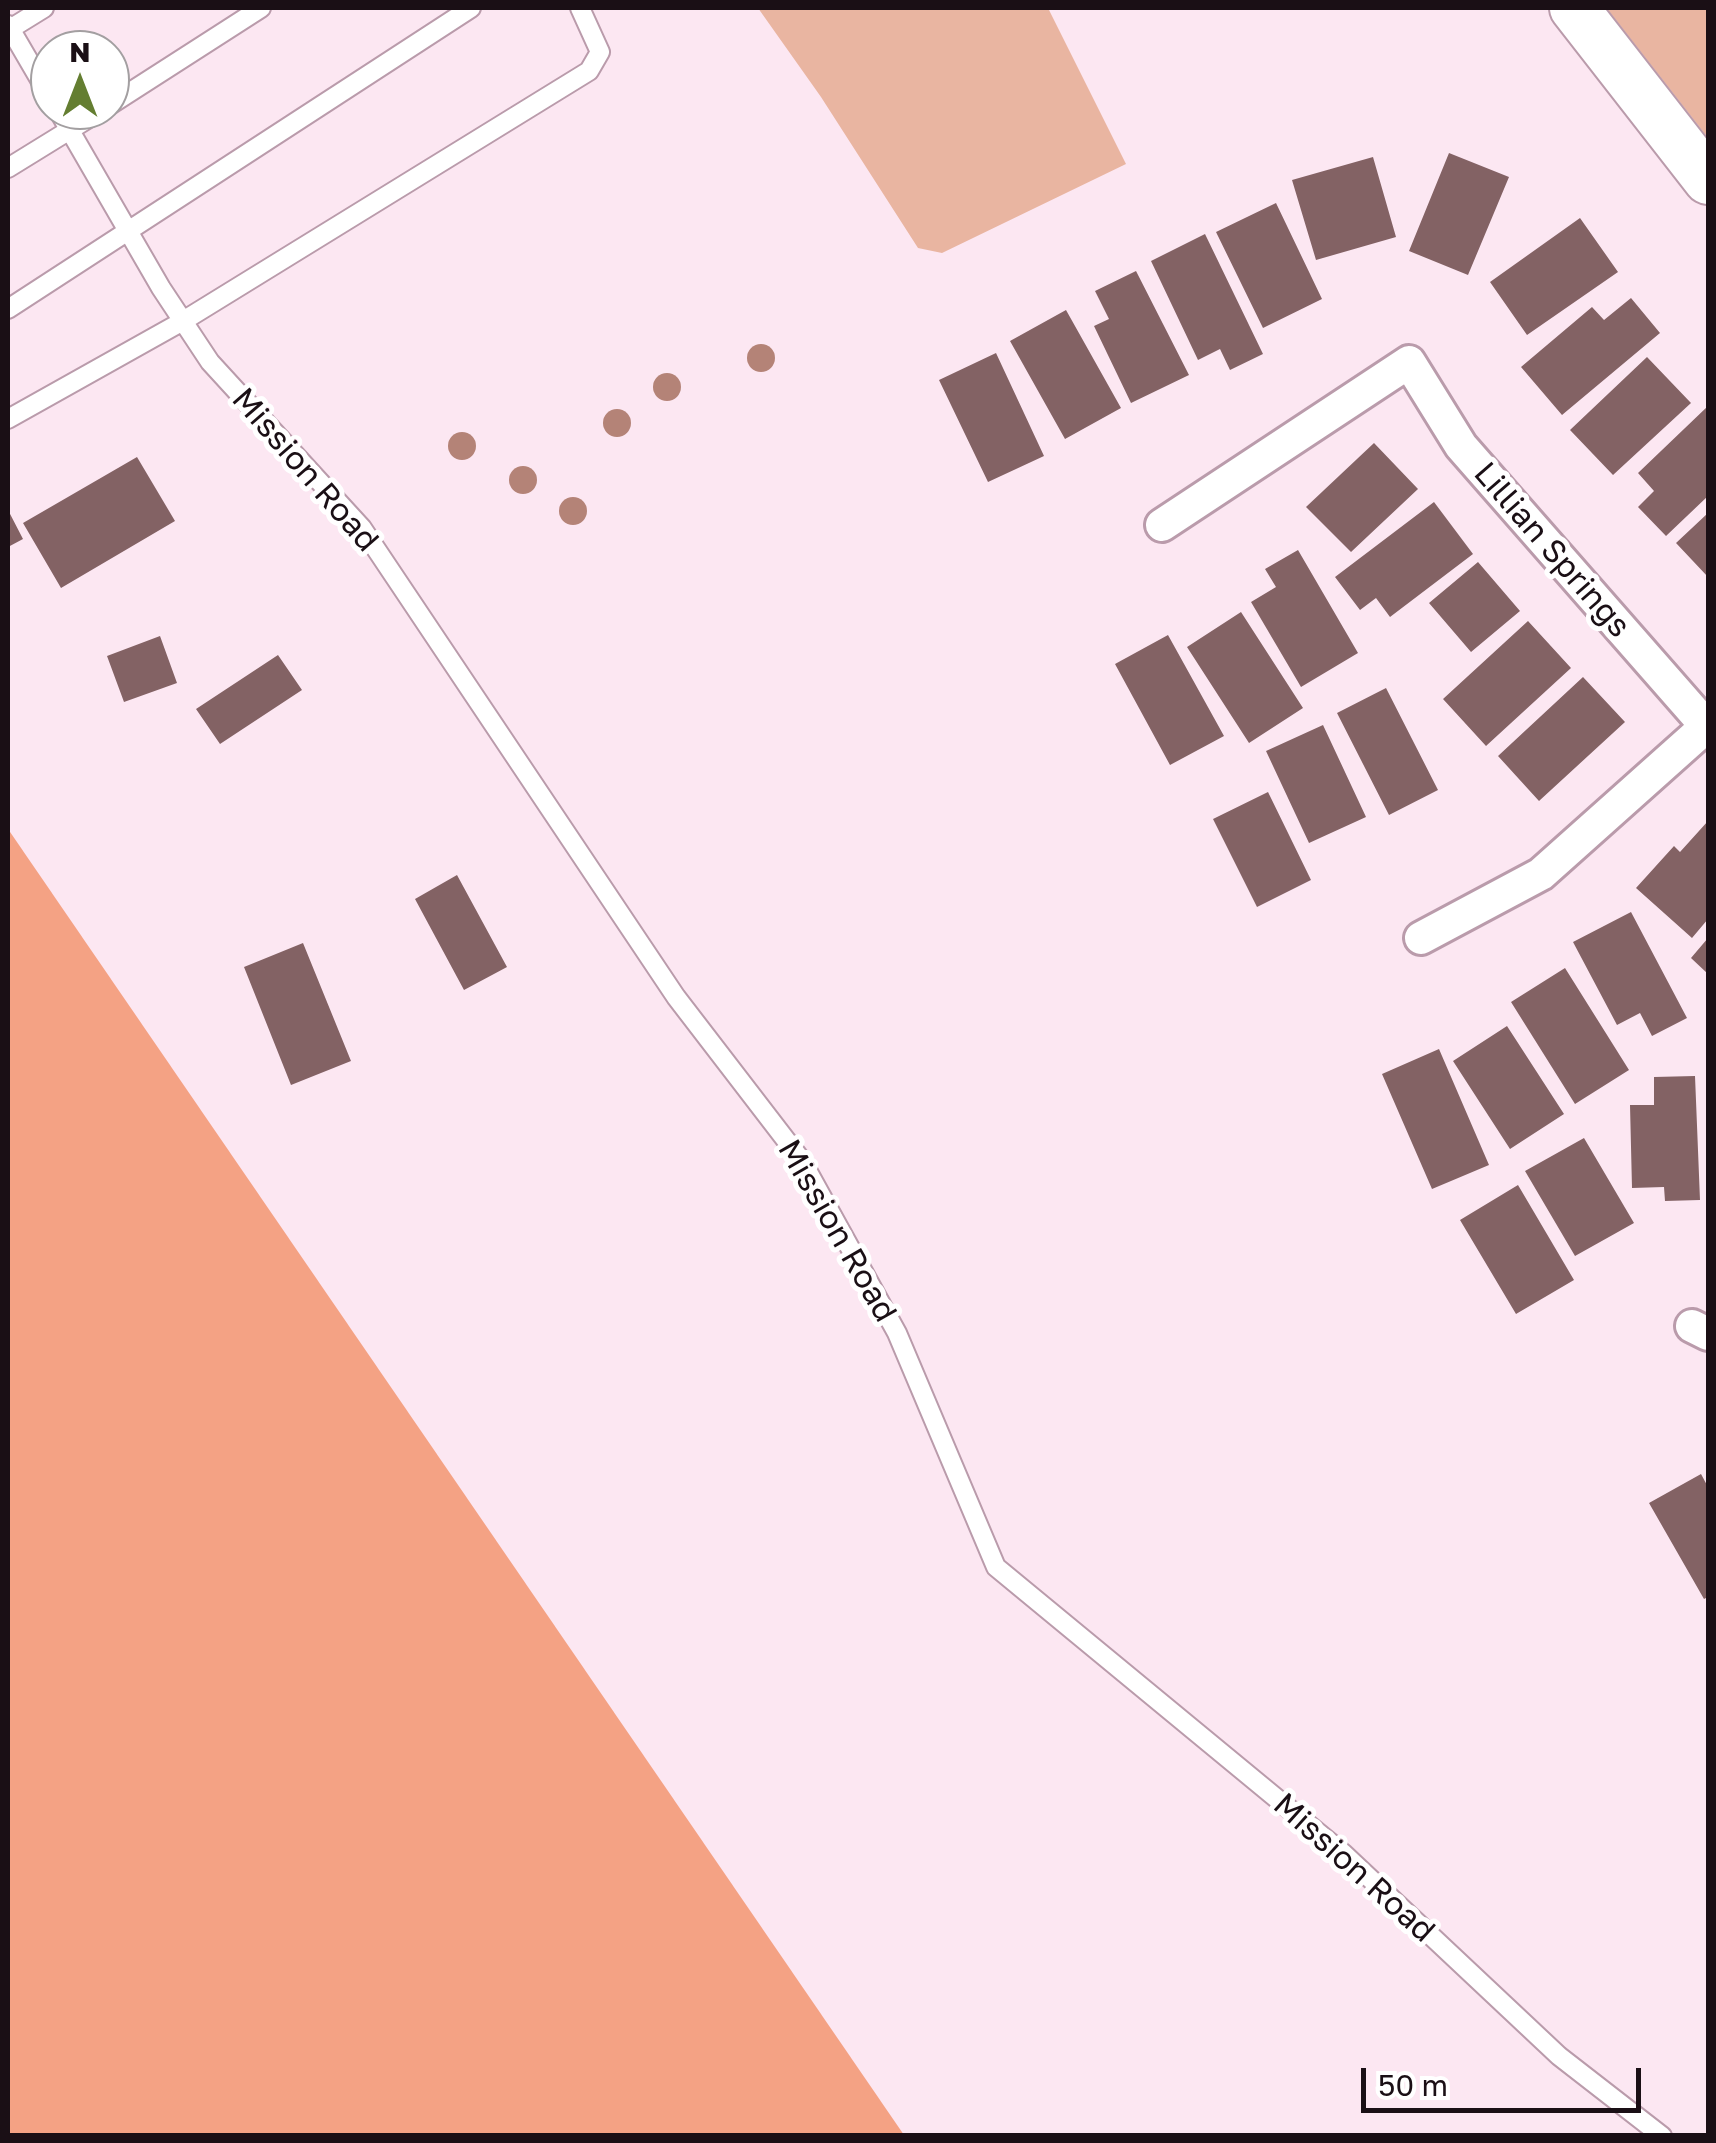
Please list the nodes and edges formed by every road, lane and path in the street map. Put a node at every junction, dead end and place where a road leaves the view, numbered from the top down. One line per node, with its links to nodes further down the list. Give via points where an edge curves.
1 (44, 8): 6 (lane)
2 (261, 8): 8 (lane)
3 (471, 8): 12 (lane)
4 (580, 8): 14 (lane, via 600,52 588,71)
5 (1574, 8): 11 (main road)
6 (9, 27): 7 (lane)
7 (30, 63)
8 (130, 92)
9 (70, 131): 10 (lane); 12 (lane, Mission Road)
10 (8, 168)
11 (1708, 180)
12 (128, 231): 13 (lane); 14 (lane, Mission Road)
13 (8, 309)
14 (183, 321): 15 (lane); 19 (lane, Mission Road, via 210,362 362,528 676,997 802,1161 898,1333 996,1567 1344,1854 1559,2056)
15 (8, 419)
16 (1162, 524): 17 (street, Lillian Springs, via 1408,362 1461,446)
17 (1708, 727): 18 (street, via 1542,874)
18 (1421, 938)
19 (1662, 2136)

